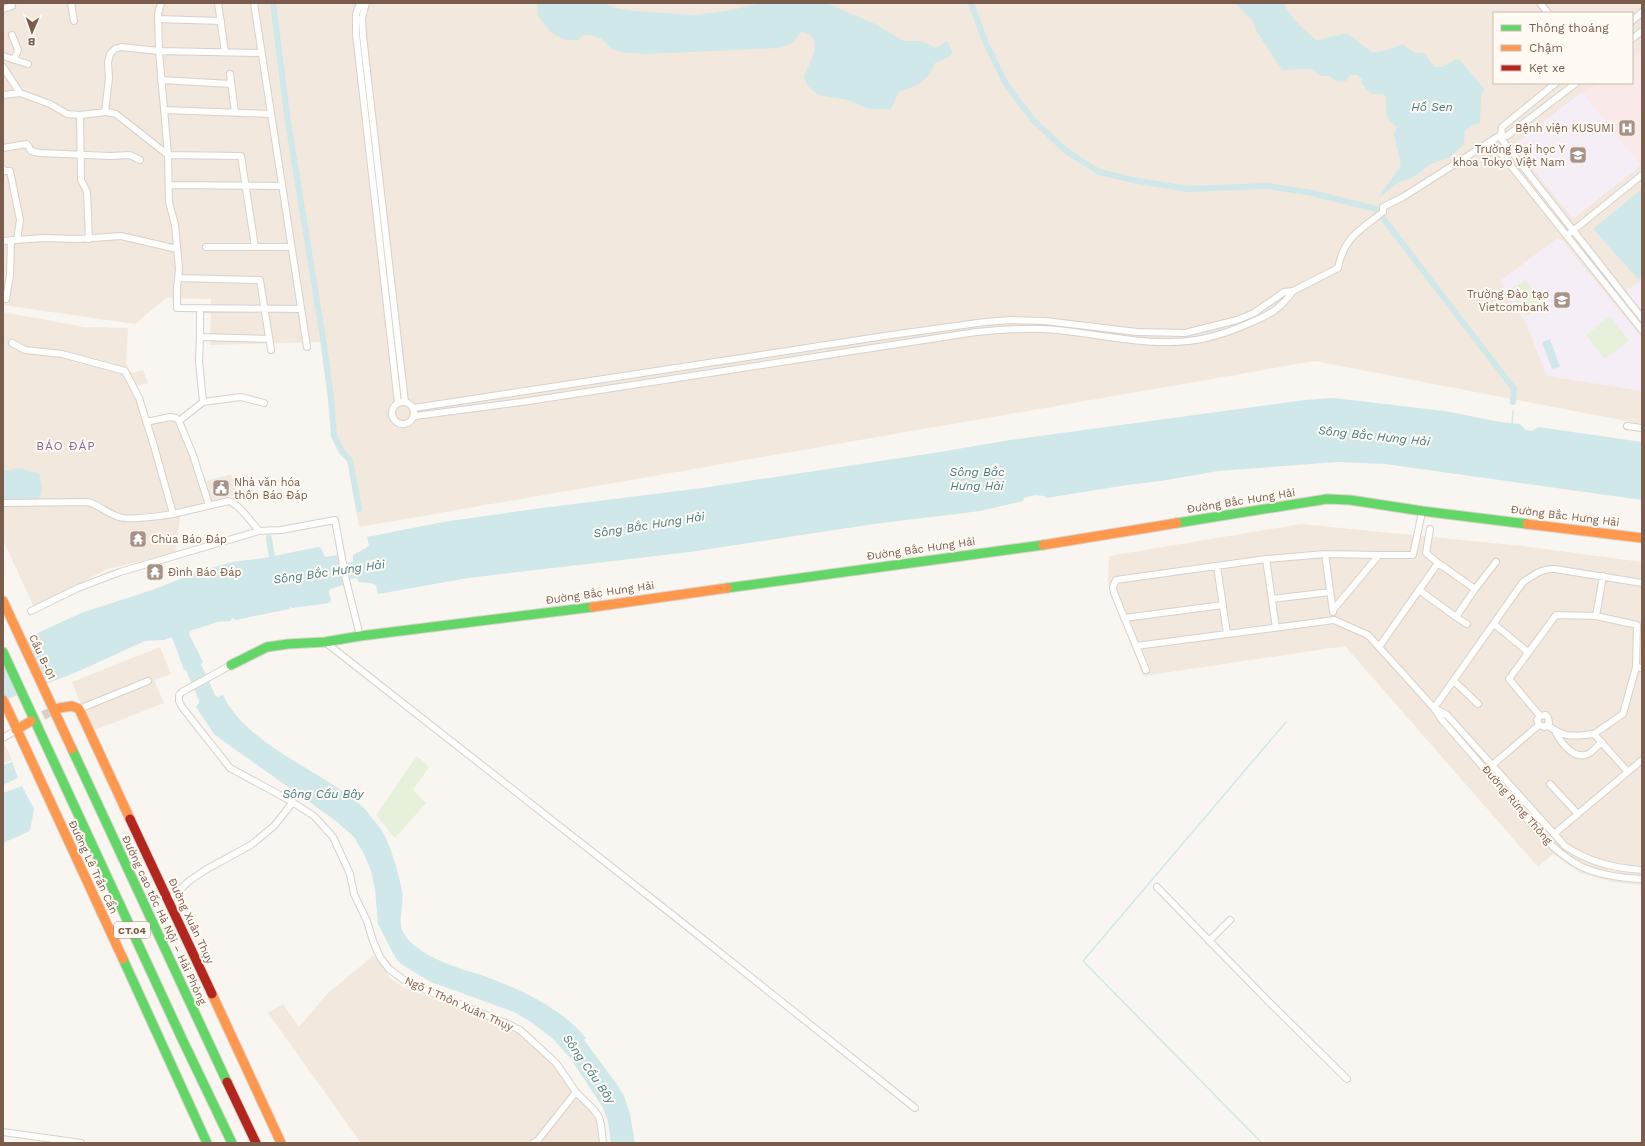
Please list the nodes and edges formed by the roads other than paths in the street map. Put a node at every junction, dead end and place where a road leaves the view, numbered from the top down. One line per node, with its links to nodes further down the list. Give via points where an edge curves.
1 (71, 3): 14 (street)
2 (161, 3): 12 (street)
3 (218, 3): 15 (street)
4 (254, 3): 21 (street)
5 (360, 3): 22 (street, via 356,14 356,34)
6 (366, 3): 22 (street, via 362,18)
7 (1540, 3): 10 (street)
8 (12, 6): 9 (street)
9 (3, 9)
10 (1547, 12)
11 (1642, 12): 13 (street)
12 (158, 19): 15 (street); 19 (street)
13 (1633, 20)
14 (74, 21)
15 (221, 21): 20 (street)
16 (1642, 31): 18 (street)
17 (12, 35): 24 (street, via 18,50)
18 (1633, 38)
19 (159, 51): 20 (street); 28 (street); 35 (street, via 121,47 110,54)
20 (225, 52): 21 (street)
21 (262, 53): 37 (street)
22 (362, 53): 51 (street)
23 (3, 56): 24 (street)
24 (14, 60): 25 (street)
25 (28, 64)
26 (3, 67): 32 (street)
27 (230, 74): 29 (street)
28 (161, 80): 29 (street); 34 (street)
29 (231, 84): 36 (street)
30 (1555, 84): 39 (street, via 1502,127)
31 (1575, 84): 39 (street, via 1507,136)
32 (20, 93): 33 (street); 38 (street, via 50,104 67,114)
33 (3, 95)
34 (164, 110): 36 (street); 43 (street)
35 (105, 112): 38 (street); 43 (street, via 116,114)
36 (235, 113): 37 (street)
37 (271, 114): 49 (street)
38 (80, 116): 42 (street)
39 (1500, 136): 40 (street); 50 (street)
40 (1492, 142): 52 (street); 61 (street, via 1403,197 1383,206 1383,212 1350,239 1340,256 1338,268)
41 (3, 148): 42 (street, via 27,144 34,152)
42 (81, 155): 44 (street, via 130,154); 53 (street, via 81,180 87,192)
43 (168, 155): 47 (street); 48 (street, via 241,156)
44 (140, 160)
45 (3, 168): 55 (street, via 4,171 10,171 20,220)
46 (1642, 175): 50 (street)
47 (169, 186): 48 (street); 59 (street, via 169,202 175,225)
48 (246, 186): 49 (street); 57 (street)
49 (282, 186): 58 (street)
50 (1573, 230): 52 (street); 62 (street)
51 (382, 232): 84 (street); 86 (street)
52 (1567, 236): 63 (street)
53 (89, 239): 55 (street); 59 (street, via 121,236)
54 (3, 240): 55 (street)
55 (14, 240): 64 (street)
56 (206, 247): 57 (street)
57 (255, 247): 58 (street)
58 (291, 247): 67 (street)
59 (177, 249): 60 (street)
60 (178, 278): 65 (street, via 177,308); 66 (street, via 260,280)
61 (1293, 291): 68 (street, via 1284,292); 70 (street, via 1284,304)
62 (1623, 294): 63 (street); 69 (street)
63 (1617, 299): 73 (street)
64 (6, 300)
65 (200, 308): 66 (street); 74 (street)
66 (265, 309): 67 (street); 75 (street)
67 (301, 309): 77 (street)
68 (1256, 312): 70 (street); 71 (street, via 1237,320 1185,333 1137,332)
69 (1642, 318)
70 (1260, 319): 72 (street, via 1215,335 1165,342 1044,329)
71 (1018, 320): 72 (street); 79 (street, via 964,325)
72 (1018, 329): 80 (street, via 976,332)
73 (1642, 330)
74 (200, 337): 75 (street); 83 (street, via 199,361)
75 (270, 339): 78 (street)
76 (12, 343): 90 (street, via 25,350 52,352 122,370 128,374 134,387)
77 (306, 347)
78 (271, 350)
79 (793, 350): 80 (street); 81 (street)
80 (794, 359): 82 (street)
81 (609, 378): 82 (street); 87 (street)
82 (609, 388): 88 (street)
83 (203, 402): 85 (street, via 241,397); 89 (street)
84 (405, 402): 86 (street); 87 (street)
85 (264, 403)
86 (398, 403): 88 (street, via 392,412 396,422 407,424)
87 (414, 408): 88 (street)
88 (415, 416)
89 (179, 421): 90 (street, via 170,417); 94 (street)
90 (146, 422): 95 (street)
91 (1627, 426): 92 (street)
92 (1642, 428)
93 (3, 503): 95 (street, via 88,502 125,518)
94 (209, 505): 95 (street); 98 (street, via 235,503)
95 (173, 514)
96 (1421, 517): 101 (street, via 1412,555)
97 (1430, 529): 104 (street, via 1426,553)
98 (259, 531): 114 (street, via 120,572); 124 (street, via 281,530 335,520)
99 (1642, 538): 124 (main road, Đường Bắc Hưng Hải, via 1327,499 1050,544 496,620)
100 (1325, 554): 101 (street); 102 (street); 110 (street)
101 (1379, 555): 115 (street)
102 (1266, 559): 105 (street); 111 (street)
103 (1496, 562): 108 (street)
104 (1438, 563): 108 (street); 109 (street)
105 (1217, 566): 113 (street); 118 (street, via 1116,580 1114,593)
106 (1603, 576): 107 (street); 116 (street); 121 (street, via 1546,568 1523,582)
107 (1642, 583)
108 (1475, 589): 117 (street)
109 (1419, 590): 117 (street); 127 (street)
110 (1330, 592): 111 (street); 115 (street)
111 (1272, 599): 122 (street)
112 (3, 601): 138 (main road, Cầu B-01 / CT.04)
113 (1223, 605): 118 (street); 123 (street)
114 (31, 610)
115 (1333, 610): 119 (street)
116 (1596, 616): 129 (street, via 1556,614); 131 (street, via 1637,625)
117 (1456, 617): 120 (street)
118 (1124, 618): 126 (street)
119 (1334, 620): 122 (street); 127 (street, Đường Rừng Thông, via 1368,635)
120 (1467, 624)
121 (1494, 624): 129 (street); 134 (street)
122 (1276, 628): 123 (street)
123 (1227, 634): 126 (street)
124 (360, 636): 125 (main road, Đường Bắc Hưng Hải)
125 (325, 642): 130 (main road, Đường Bắc Hưng Hải, via 267,647); 166 (street)
126 (1136, 646): 132 (street)
127 (1379, 647): 139 (street, Đường Rừng Thông)
128 (3, 652): 142 (main road, CT.04)
129 (1528, 652): 141 (street, via 1509,679)
130 (231, 665): 135 (street, Đường Bắc Hưng Hải)
131 (1639, 668): 147 (street, via 1623,714)
132 (1146, 670)
133 (148, 681): 140 (street)
134 (1454, 681): 137 (street); 139 (street)
135 (190, 688): 155 (street, Ngõ 1 Thôn Xuân Thụy, via 179,695 179,701 224,761 239,773)
136 (3, 700): 145 (main road, Đường Lê Trần Cẩn)
137 (1478, 704)
138 (55, 708): 140 (main road, via 72,706); 172 (main road, Đường cao tốc Hà Nội – Hải Phòng / CT.04)
139 (1434, 708): 151 (street, Đường Rừng Thông, via 1447,715); 152 (street, Đường Rừng Thông)
140 (79, 709): 161 (main road, Đường Xuân Thụy)
141 (1540, 716): 143 (street, via 1537,720); 144 (street, via 1548,717)
142 (32, 718): 145 (main road); 171 (main road, CT.04)
143 (1539, 725): 144 (street); 151 (street)
144 (1547, 725): 146 (street)
145 (16, 730): 148 (street); 170 (main road, Đường Lê Trần Cẩn)
146 (1555, 731): 147 (street, via 1568,736); 149 (street, via 1566,748 1577,755 1588,754)
147 (1594, 734): 149 (street)
148 (3, 738)
149 (1602, 742): 153 (street)
150 (1642, 760): 153 (street)
151 (1492, 765): 152 (street); 157 (street, Đường Rừng Thông)
152 (1486, 771): 159 (street, Đường Rừng Thông, via 1533,827 1558,852 1581,866 1604,874)
153 (1628, 772): 156 (street)
154 (1550, 784): 156 (street)
155 (293, 802): 161 (street, via 274,826 251,845 189,881); 165 (street, Ngõ 1 Thôn Xuân Thụy, via 314,816 333,837 350,874 354,894 367,921 372,941 389,969 408,983 520,1030 556,1062)
156 (1578, 814): 157 (street)
157 (1554, 834): 158 (street, Đường Rừng Thông, via 1565,846 1586,859 1612,867)
158 (1642, 870)
159 (1642, 879)
160 (1157, 887): 163 (street)
161 (168, 901): 173 (main road, Đường Xuân Thụy)
162 (1230, 920): 163 (street)
163 (1210, 941): 164 (street, via 1266,1000)
164 (1348, 1079)
165 (576, 1092): 168 (street); 175 (street, Ngõ 1 Thôn Xuân Thụy, via 599,1117)
166 (915, 1108)
167 (3, 1132): 169 (street)
168 (540, 1140): 174 (street)
169 (81, 1143)
170 (207, 1143)
171 (232, 1143)
172 (257, 1143)
173 (281, 1143)
174 (533, 1143)
175 (603, 1143)

